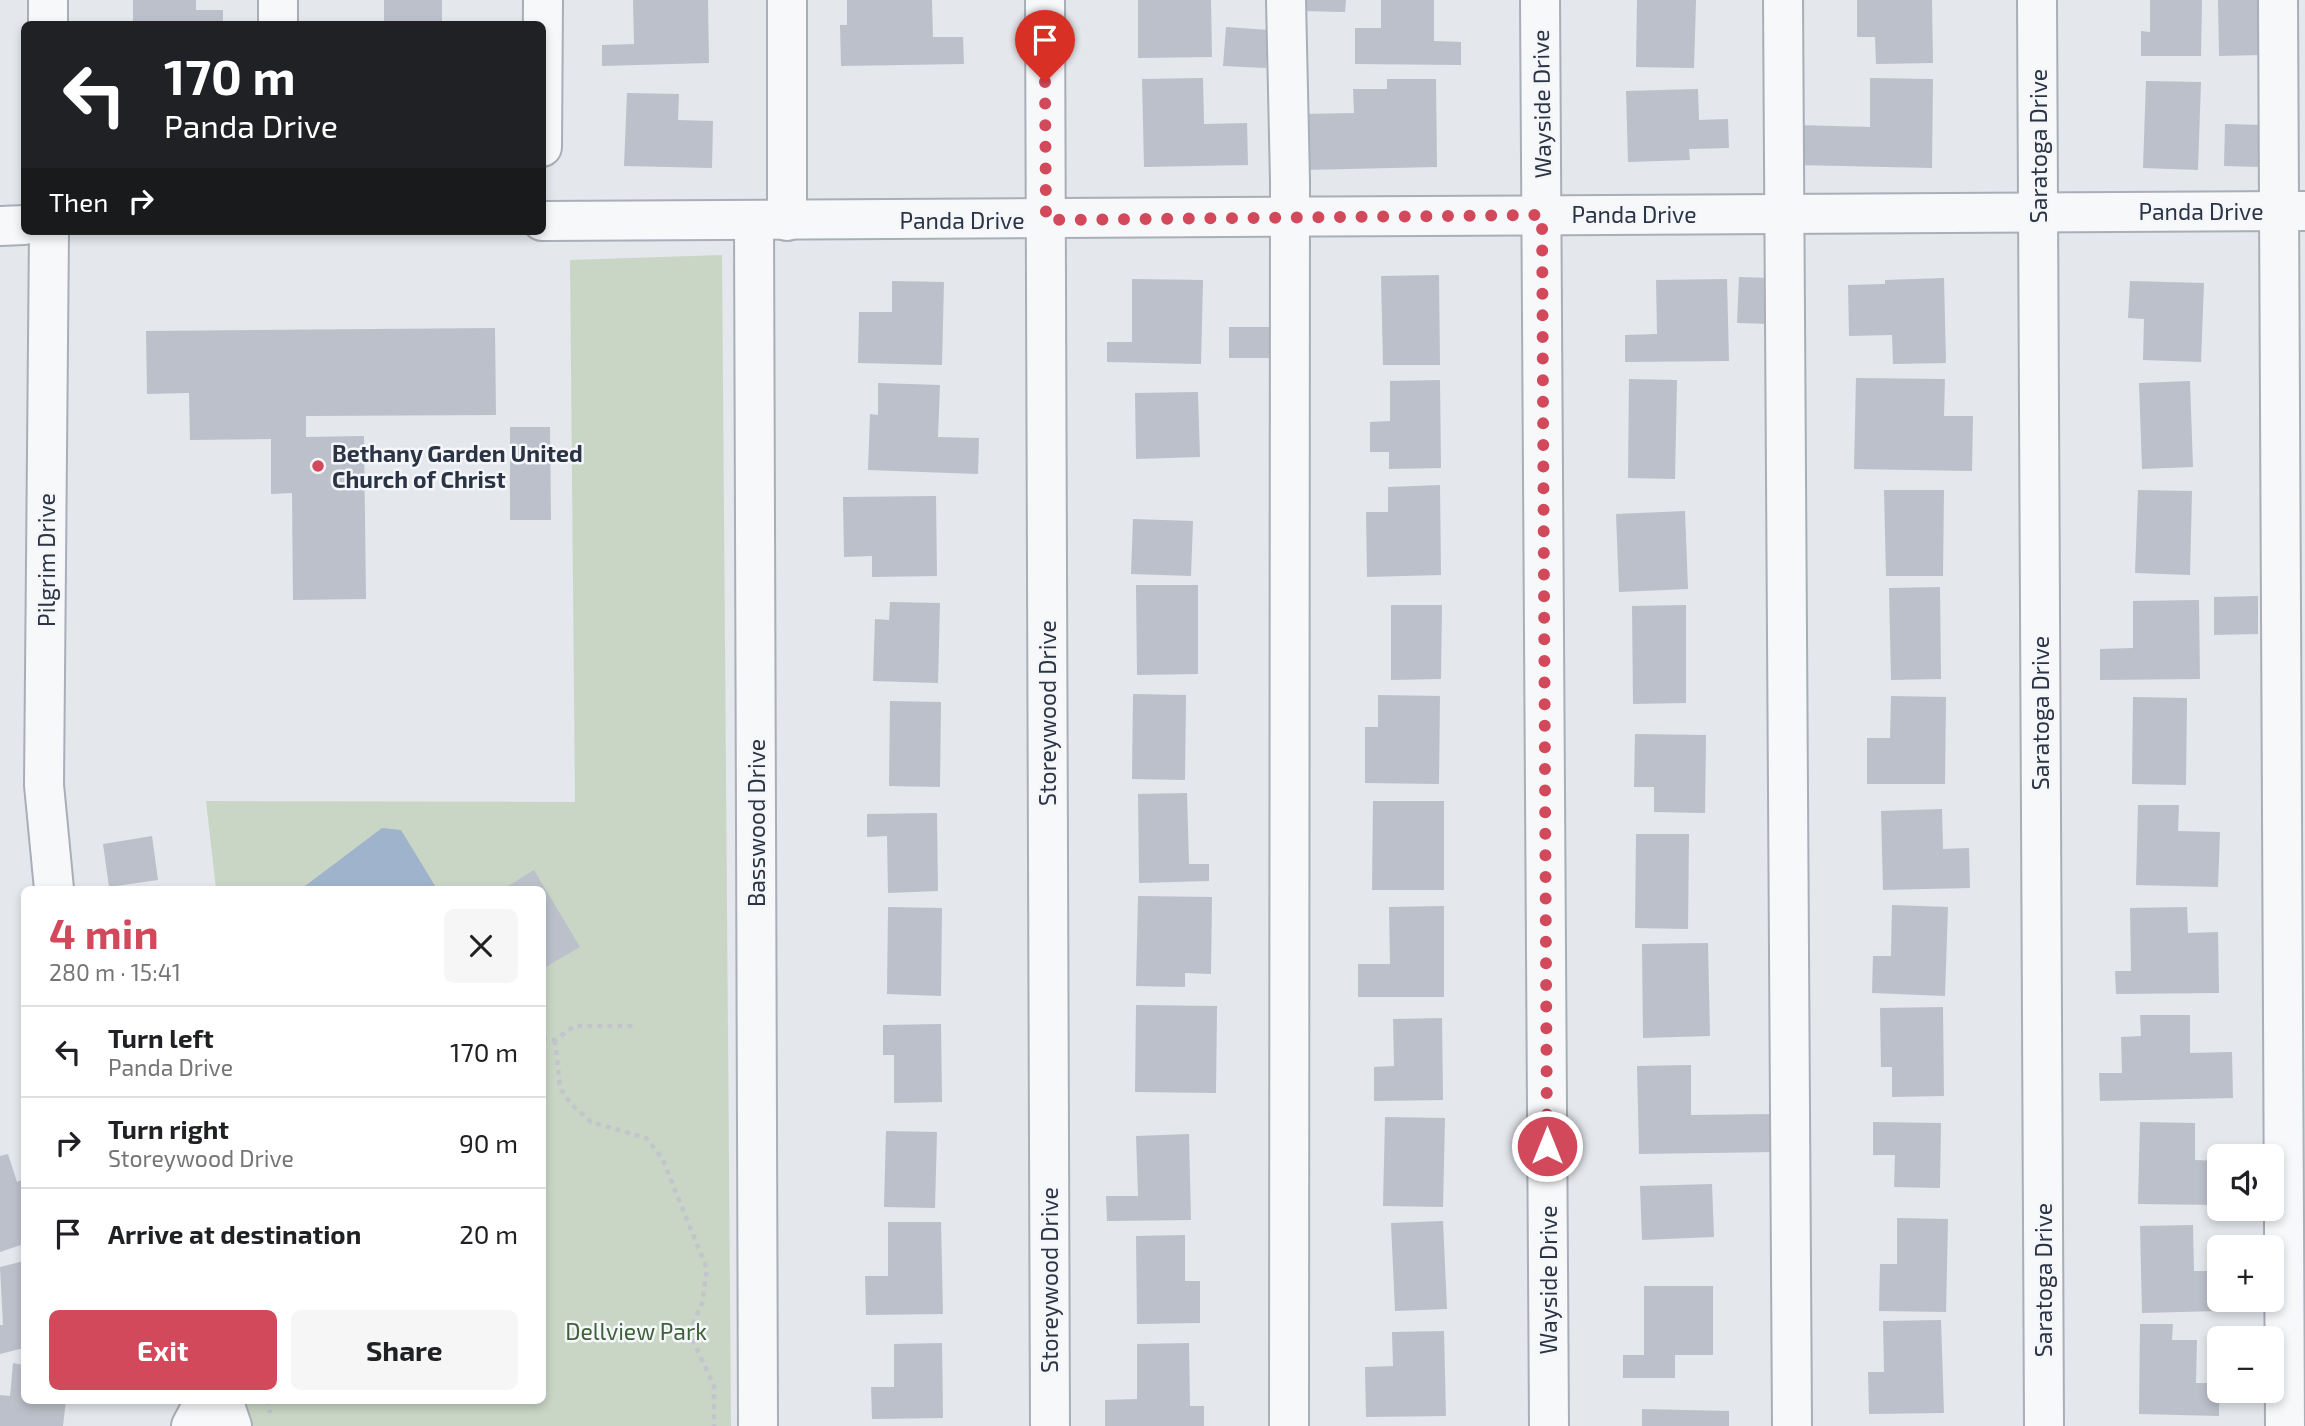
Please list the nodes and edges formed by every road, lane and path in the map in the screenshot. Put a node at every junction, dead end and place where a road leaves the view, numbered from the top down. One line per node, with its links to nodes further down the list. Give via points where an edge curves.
1 (48, 0): 11 (street)
2 (278, 0): 12 (street)
3 (543, 0): 13 (street)
4 (787, 0): 20 (street, Basswood Drive)
5 (1045, 0): 21 (street, Storeywood Drive)
6 (1286, 0): 18 (street)
7 (1540, 0): 17 (street, Wayside Drive)
8 (1783, 0): 16 (street)
9 (2037, 0): 14 (street, Saratoga Drive)
10 (2278, 0): 15 (street)
11 (48, 21)
12 (278, 21)
13 (543, 21)
14 (2038, 211): 15 (street, Panda Drive); 16 (street, Panda Drive); 39 (street, Saratoga Drive)
15 (2292, 211): 40 (street)
16 (1785, 213): 17 (street, Panda Drive); 38 (street)
17 (1542, 215): 18 (street, Panda Drive); 37 (street, Wayside Drive)
18 (1289, 217): 21 (street, Panda Drive); 36 (street)
19 (546, 220): 20 (street, Panda Drive)
20 (770, 220): 21 (street, Panda Drive); 34 (street, Basswood Drive)
21 (1046, 220): 35 (street, Storeywood Drive)
22 (21, 225): 23 (street)
23 (0, 226)
24 (49, 235): 25 (street, Pilgrim Drive, via 44,785)
25 (54, 886)
26 (633, 1026): 28 (path, via 573,1026)
27 (546, 1039): 28 (path)
28 (555, 1040): 33 (path, via 560,1088 572,1105 591,1122 646,1138 662,1158 707,1269 707,1287 691,1328 692,1342 714,1386)
29 (203, 1404): 31 (street)
30 (224, 1404): 32 (street)
31 (191, 1426)
32 (232, 1426)
33 (714, 1426)
34 (758, 1426)
35 (1050, 1426)
36 (1289, 1426)
37 (1549, 1426)
38 (1792, 1426)
39 (2044, 1426)
40 (2285, 1426)

